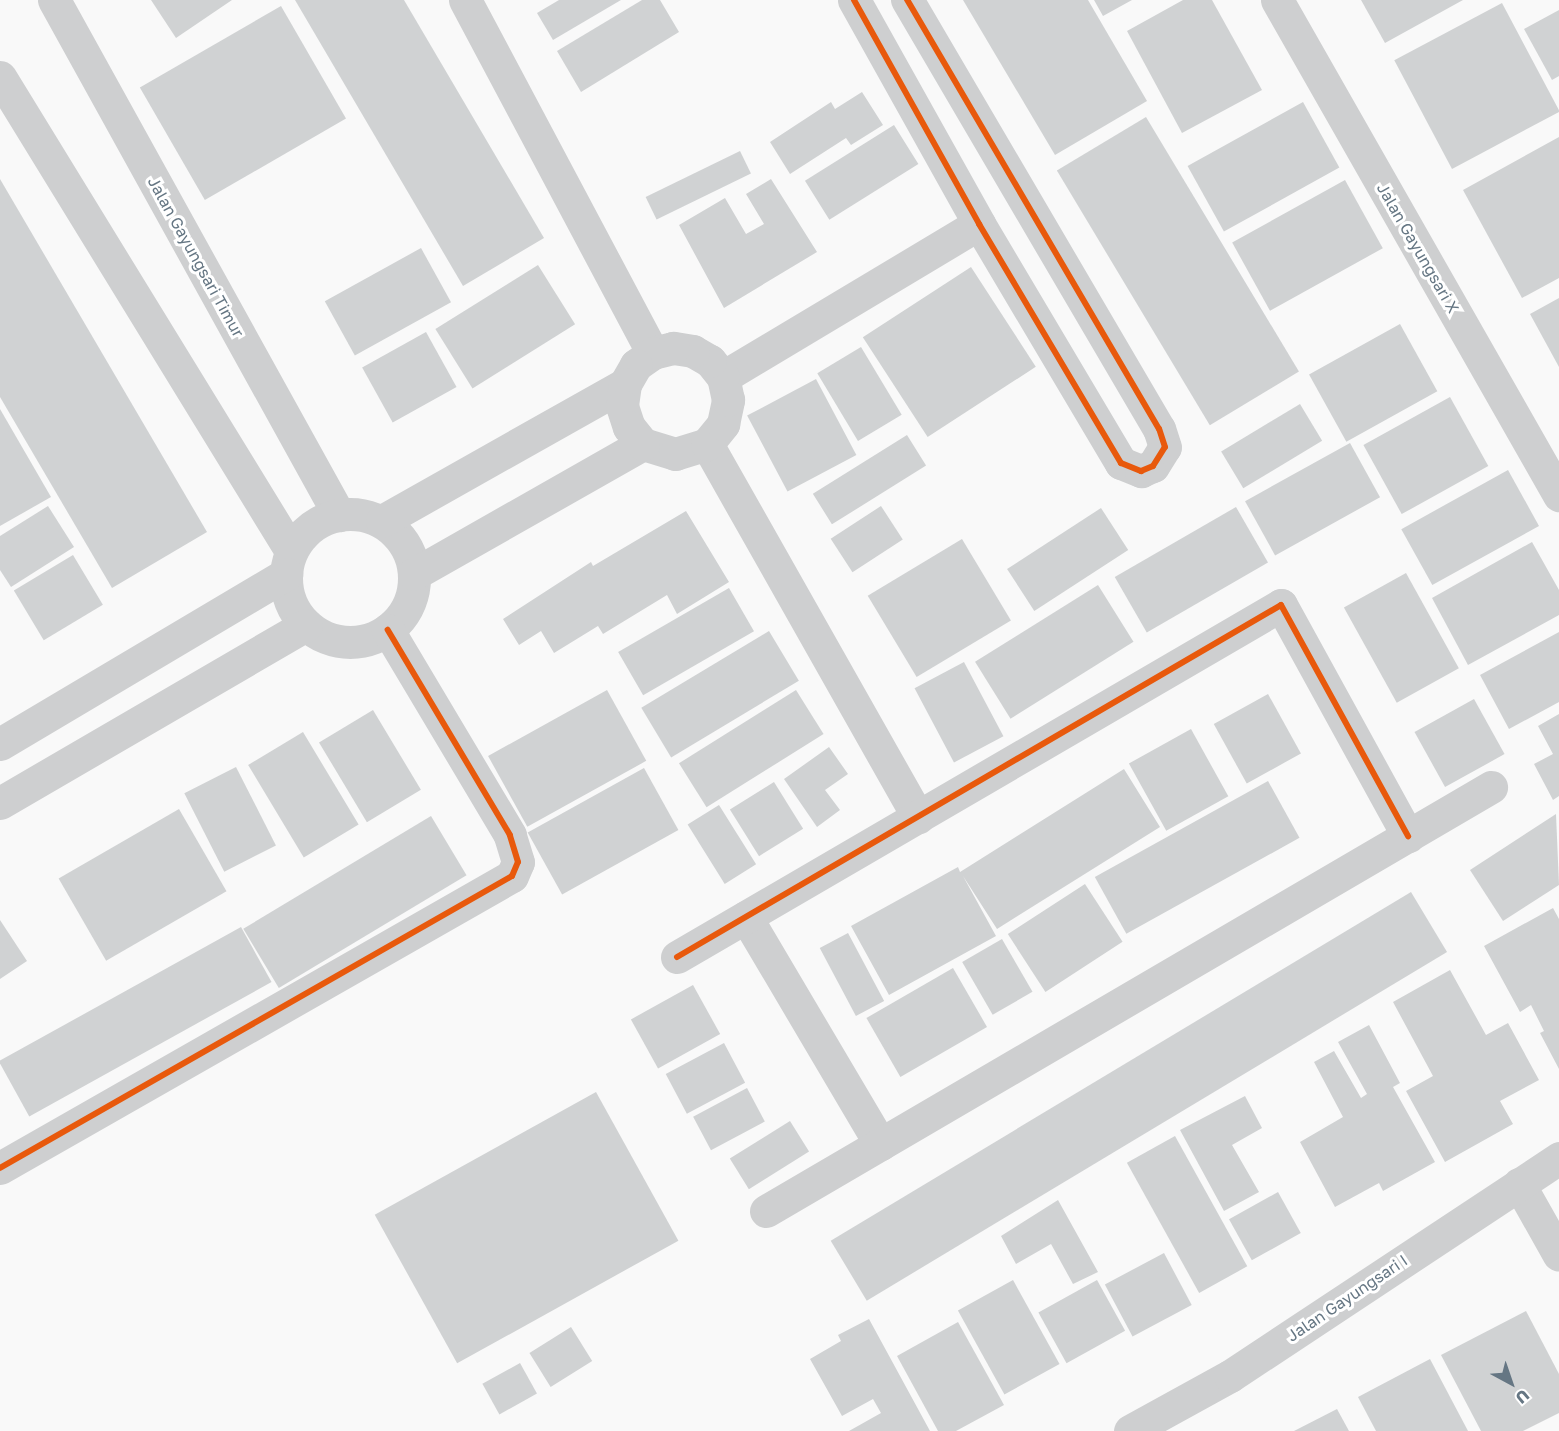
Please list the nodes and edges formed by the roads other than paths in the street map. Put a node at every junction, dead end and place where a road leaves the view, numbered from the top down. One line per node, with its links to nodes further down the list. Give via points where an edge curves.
1 (54, 0): 14 (street, Jalan Gayungsari Timur)
2 (465, 0): 8 (street)
3 (854, 0): 7 (street)
4 (907, 0): 7 (street, via 1159,429 1165,447 1153,466 1142,471 1121,463)
5 (1278, 0): 13 (street, Jalan Gayungsari X)
6 (0, 77): 16 (street)
7 (979, 224): 9 (street)
8 (653, 353): 9 (street, via 673,348 693,351 710,361); 10 (street, via 636,366)
9 (723, 377): 12 (street, via 728,400 723,424)
10 (625, 384): 11 (street, via 622,406 628,427); 15 (street)
11 (644, 444): 12 (street, via 675,454); 17 (street)
12 (707, 444): 23 (street)
13 (1559, 495)
14 (339, 515): 15 (street, via 361,514); 16 (street, via 320,522)
15 (381, 521): 17 (street, via 404,544)
16 (289, 563): 18 (street, via 290,602); 20 (street)
17 (414, 574): 19 (street, via 412,595 403,615)
18 (306, 626): 19 (street, via 331,640 361,642); 22 (street)
19 (388, 630): 29 (street, via 510,835 518,862 512,876)
20 (1, 742)
21 (1491, 787): 24 (street)
22 (0, 803)
23 (918, 817): 24 (street, via 1281,605); 25 (street)
24 (1408, 836): 27 (street)
25 (746, 916): 26 (street); 27 (street)
26 (677, 957)
27 (880, 1144): 31 (street)
28 (1559, 1158): 30 (street, Jalan Gayungsari I)
29 (0, 1168)
30 (1519, 1184): 32 (street); 33 (street, Jalan Gayungsari I, via 1230,1376)
31 (766, 1211)
32 (1559, 1255)
33 (1180, 1419): 34 (street, Jalan Gayungsari I)
34 (1130, 1431)

